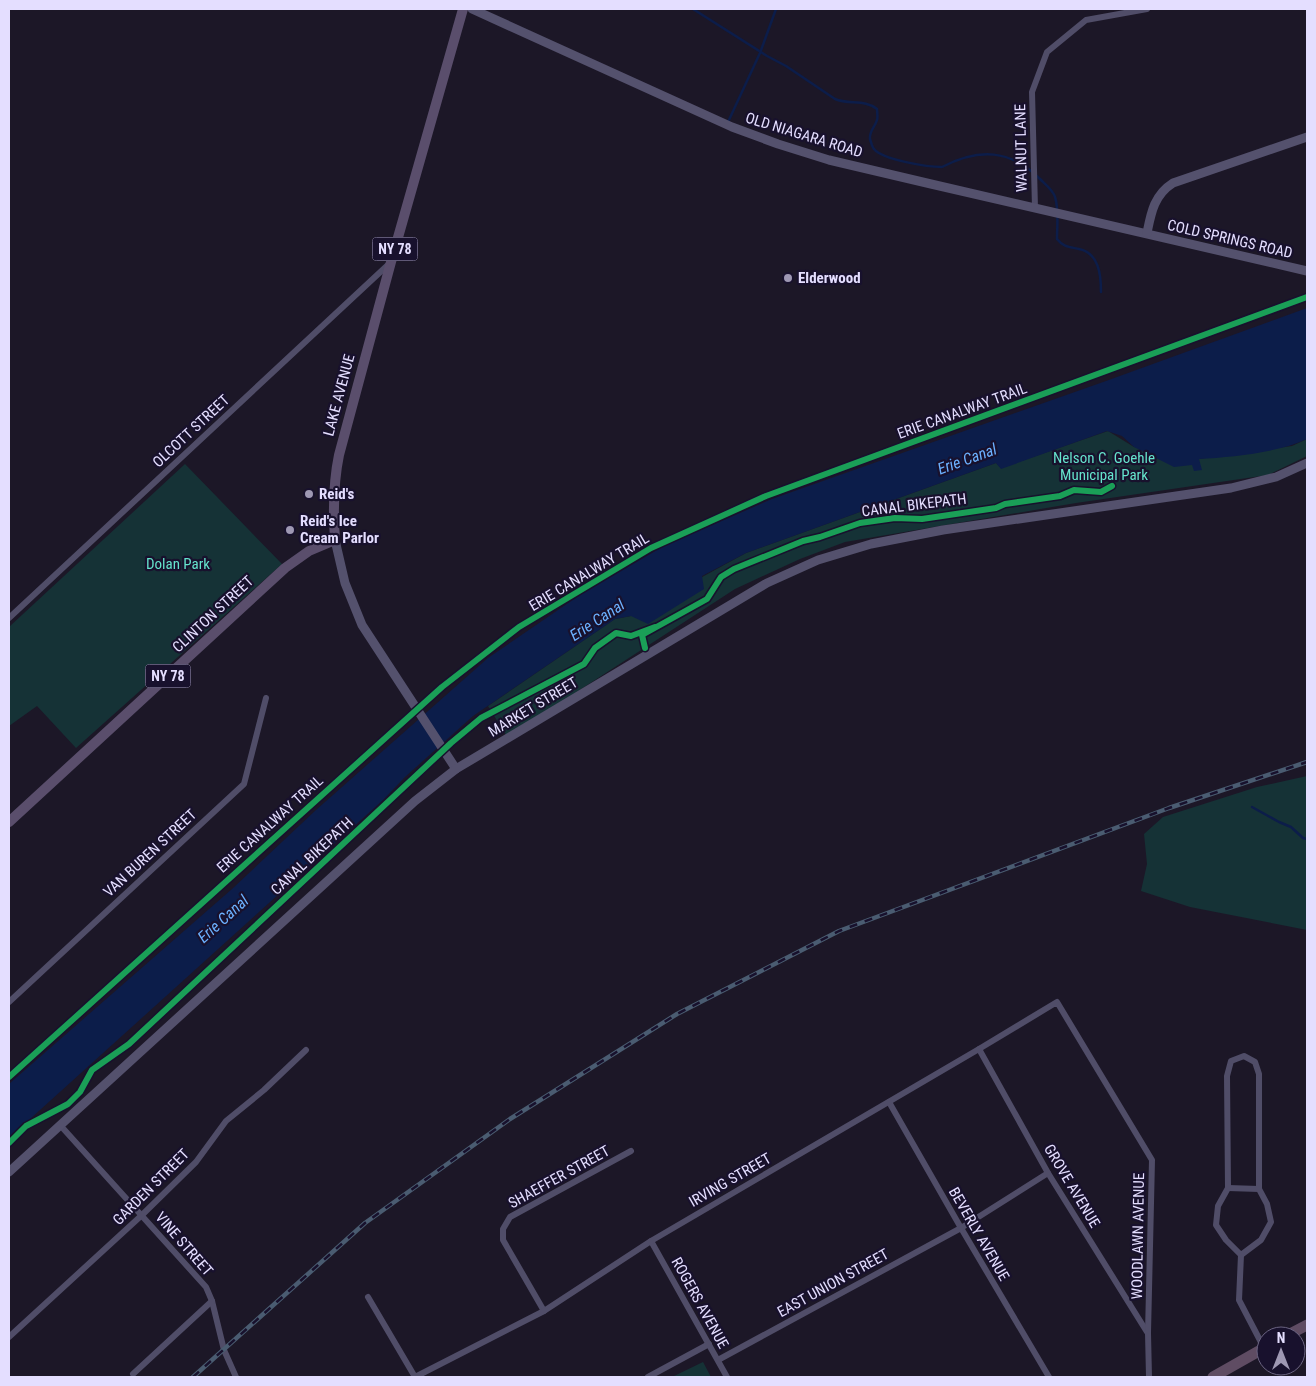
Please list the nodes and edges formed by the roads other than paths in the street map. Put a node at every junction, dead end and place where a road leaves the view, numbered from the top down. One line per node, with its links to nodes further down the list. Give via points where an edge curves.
1 (463, 9): 7 (main road, LAKE AVENUE / NY 78)
2 (472, 9): 5 (street, OLD NIAGARA ROAD, via 761,138 824,158)
3 (1147, 9): 5 (street, WALNUT LANE, via 1086,20 1047,52 1032,92)
4 (1307, 137): 6 (street, via 1173,183 1156,201)
5 (1035, 208): 6 (street, OLD NIAGARA ROAD)
6 (1147, 233): 8 (street, COLD SPRINGS ROAD)
7 (391, 262): 10 (main road, LAKE AVENUE / NY 78, via 335,471); 11 (street, OLCOTT STREET)
8 (1307, 271)
9 (1307, 463): 13 (street, MARKET STREET, via 1276,477 1231,488 943,530 871,544 818,560 767,583)
10 (335, 540): 13 (street, LAKE AVENUE, via 353,606 362,625); 14 (main road, CLINTON STREET / NY 78, via 309,551 285,568)
11 (9, 618)
12 (266, 698): 15 (street, VAN BUREN STREET, via 244,784)
13 (456, 769): 20 (street, MARKET STREET, via 414,801)
14 (9, 822)
15 (9, 1002)
16 (1057, 1002): 17 (street, IRVING STREET); 34 (street, WOODLAWN AVENUE, via 1152,1160)
17 (979, 1049): 19 (street, IRVING STREET); 23 (street, GROVE AVENUE)
18 (306, 1050): 26 (street, GARDEN STREET, via 226,1121 196,1162)
19 (889, 1102): 27 (street, BEVERLY AVENUE); 28 (street, IRVING STREET)
20 (60, 1124): 22 (street, MARKET STREET); 26 (street, VINE STREET)
21 (631, 1151): 32 (street, SHAEFFER STREET, via 510,1217 503,1229 503,1240)
22 (9, 1172)
23 (1048, 1173): 27 (street, EAST UNION STREET); 34 (street, GROVE AVENUE)
24 (1228, 1188): 25 (street); 25 (street, via 1227,1076 1231,1061 1244,1056 1255,1062 1259,1074); 29 (street, via 1218,1206 1216,1225)
25 (1258, 1189): 29 (street, via 1267,1204 1271,1222 1261,1240)
26 (142, 1215): 31 (street, VINE STREET, via 206,1288); 35 (street, GARDEN STREET)
27 (960, 1228): 38 (street, EAST UNION STREET); 44 (street, BEVERLY AVENUE)
28 (651, 1241): 32 (street, IRVING STREET); 36 (street, ROGERS AVENUE)
29 (1241, 1255): 33 (street, via 1239,1300)
30 (368, 1297): 41 (street)
31 (212, 1301): 39 (street); 40 (street, VINE STREET, via 224,1350)
32 (544, 1311): 41 (street, IRVING STREET)
33 (1256, 1331)
34 (1148, 1333): 45 (street, WOODLAWN AVENUE)
35 (9, 1337)
36 (709, 1344): 38 (street, ROGERS AVENUE); 42 (street)
37 (1256, 1352): 46 (highway)
38 (718, 1360): 43 (street, ROGERS AVENUE)
39 (133, 1374)
40 (236, 1377)
41 (415, 1377)
42 (648, 1377)
43 (726, 1377)
44 (1049, 1377)
45 (1149, 1377)
46 (1214, 1377)

